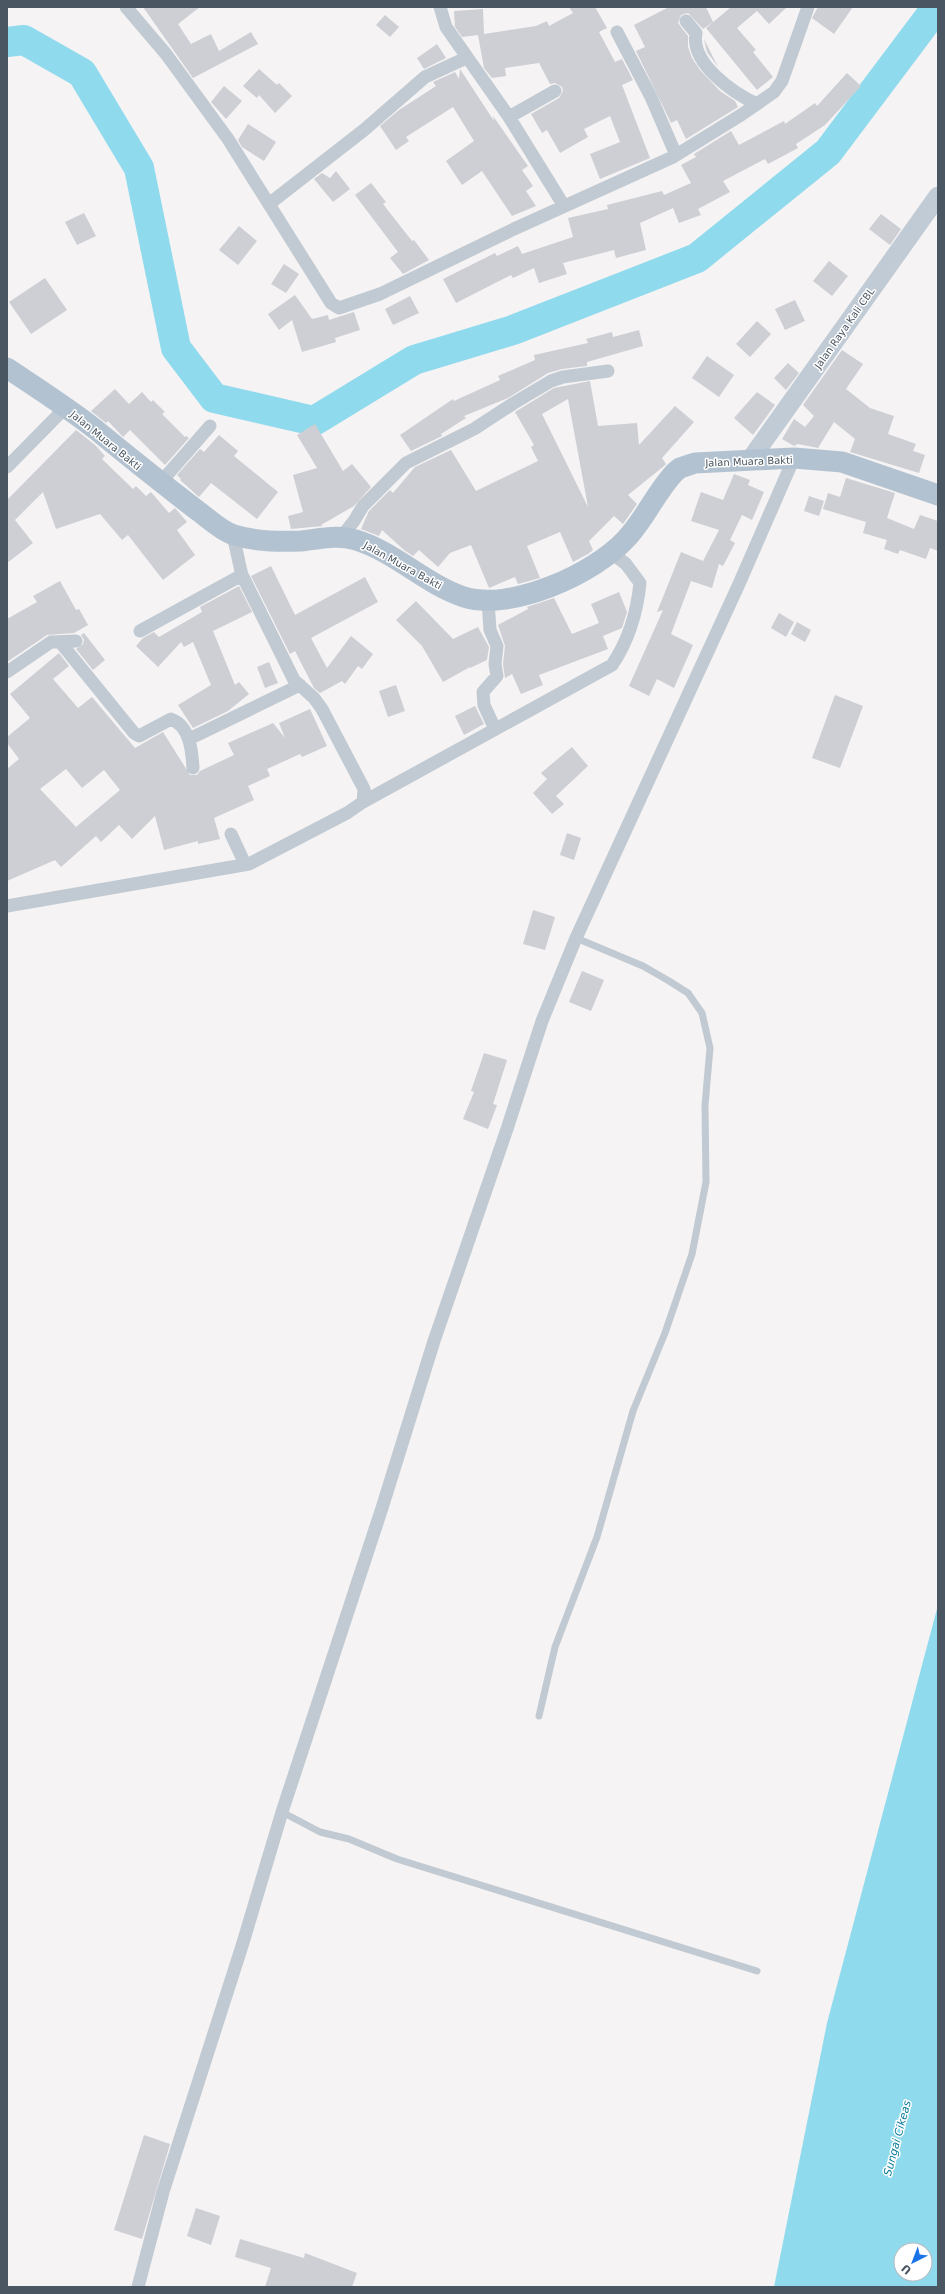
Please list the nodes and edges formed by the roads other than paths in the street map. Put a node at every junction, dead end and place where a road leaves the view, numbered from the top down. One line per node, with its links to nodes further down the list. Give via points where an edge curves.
1 (126, 7): 12 (street, via 166,54 228,139)
2 (440, 7): 6 (street, via 446,27)
3 (808, 7): 8 (street, via 782,81 774,92)
4 (686, 20): 8 (street, via 696,33 694,42 705,63 740,96)
5 (617, 32): 10 (street, via 651,96)
6 (466, 58): 9 (street); 12 (street, via 425,77 364,130)
7 (555, 91): 9 (street)
8 (758, 104): 10 (street)
9 (509, 117): 13 (street)
10 (676, 155): 13 (street)
11 (938, 196): 19 (street, Jalan Raya Kali CBL)
12 (269, 204): 13 (street, via 331,303 339,308 380,294)
13 (564, 206)
14 (7, 368): 16 (main road, Jalan Muara Bakti)
15 (608, 371): 24 (street, via 551,381 474,429 406,463 363,506)
16 (66, 407): 20 (street); 21 (main road, Jalan Muara Bakti)
17 (210, 426): 21 (street)
18 (794, 458): 19 (main road, Jalan Muara Bakti); 22 (main road, Jalan Muara Bakti, via 842,462); 40 (street, via 739,584)
19 (750, 460): 25 (main road, Jalan Muara Bakti, via 695,463 680,468)
20 (7, 467)
21 (160, 483): 23 (main road, Jalan Muara Bakti)
22 (938, 495)
23 (232, 534): 24 (main road, Jalan Muara Bakti, via 255,539 300,541); 26 (street, via 238,548)
24 (342, 536): 27 (main road, Jalan Muara Bakti, via 358,540 380,551 435,585 465,597)
25 (613, 554): 27 (main road, Jalan Muara Bakti, via 593,566 538,590); 33 (street, via 626,564 640,583 630,632 622,652 612,665)
26 (242, 575): 28 (street); 32 (street, via 294,680)
27 (488, 601): 33 (street, via 490,630 497,646 497,676 483,692 484,705)
28 (140, 631)
29 (76, 641): 30 (street)
30 (60, 642): 31 (street, via 51,642); 34 (street, via 134,733 139,736 171,719)
31 (7, 672)
32 (300, 685): 34 (street); 36 (street, via 322,709 364,789)
33 (495, 729): 36 (street)
34 (189, 739): 35 (street)
35 (193, 768)
36 (363, 802): 38 (street, via 250,864)
37 (231, 834): 38 (street)
38 (245, 864): 39 (street)
39 (7, 906)
40 (576, 938): 41 (lane, via 643,966 669,980 688,993 702,1012 710,1048 705,1113 706,1182 689,1262 665,1333 631,1417 597,1537 555,1647); 42 (street, via 542,1022 434,1341)
41 (539, 1716)
42 (282, 1812): 43 (lane, via 320,1832 373,1848 397,1859); 44 (street, via 163,2192)
43 (757, 1971)
44 (138, 2287)

